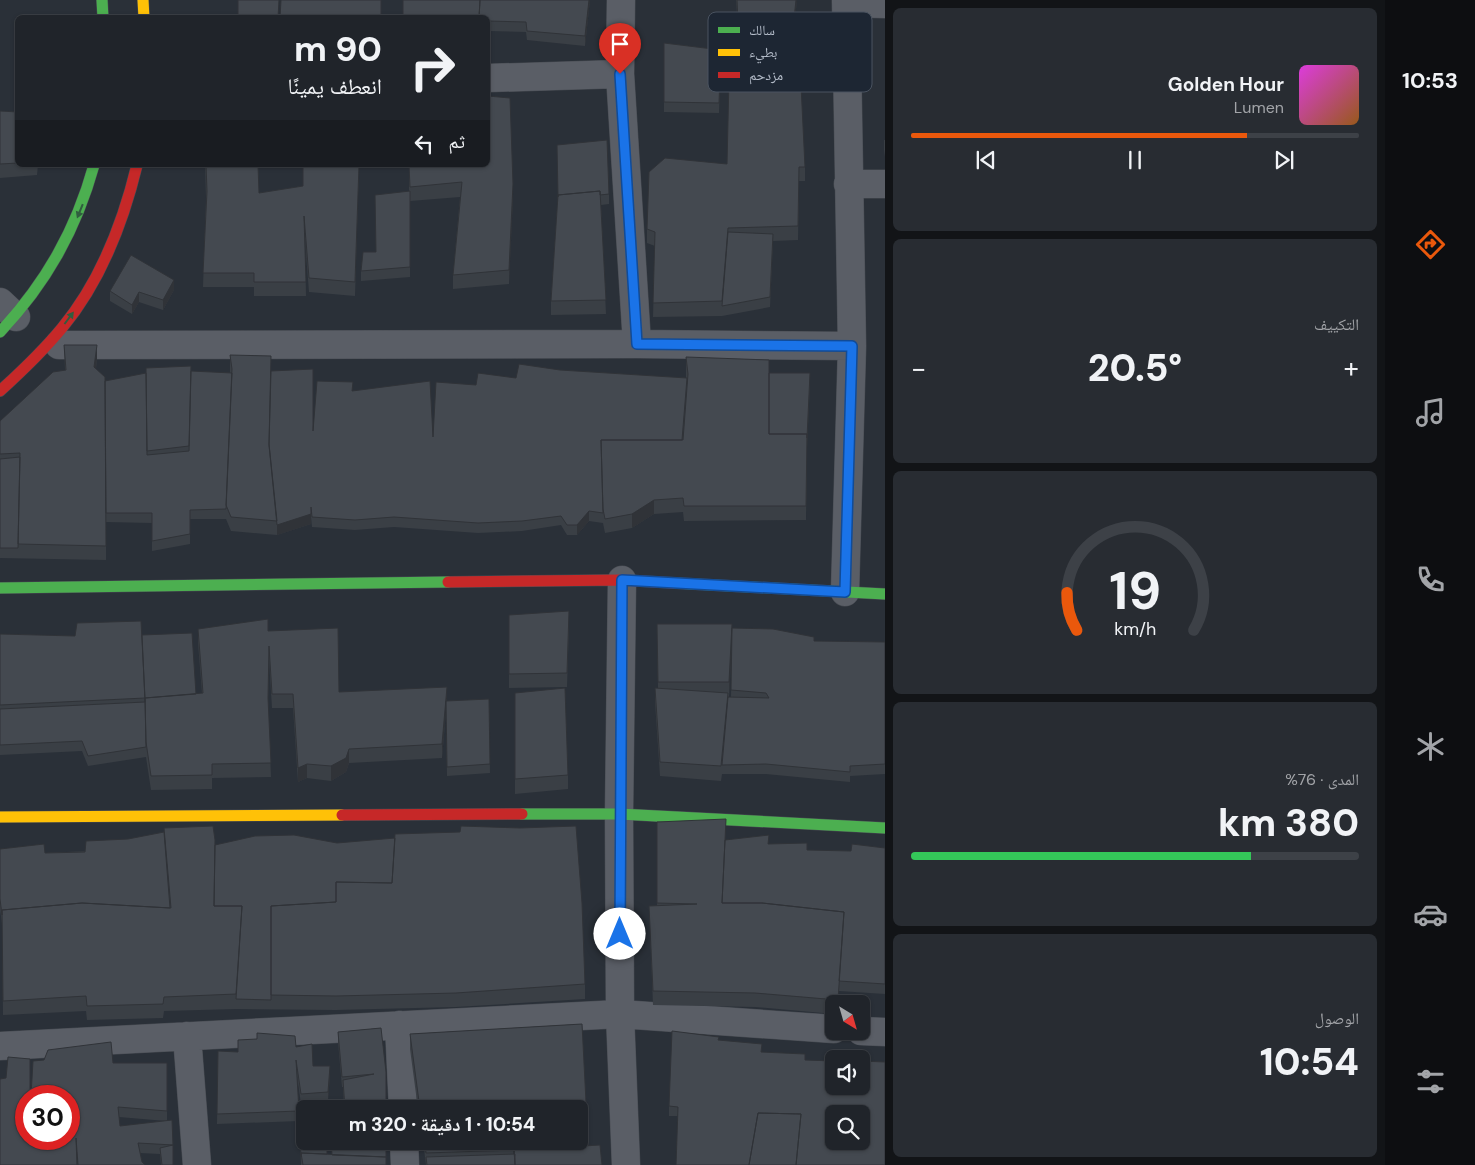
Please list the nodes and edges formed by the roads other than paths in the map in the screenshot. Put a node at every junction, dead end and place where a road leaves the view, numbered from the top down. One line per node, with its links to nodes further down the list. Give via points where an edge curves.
1 (102, 0): 6 (street)
2 (143, 0): 7 (street)
3 (621, 0): 8 (street)
4 (846, 2): 5 (street)
5 (885, 4)
6 (103, 15)
7 (144, 15)
8 (620, 74): 9 (street); 16 (street)
9 (490, 78)
10 (847, 92): 13 (street)
11 (93, 167): 15 (street, one-way to 15, via 81,209 53,266)
12 (137, 167): 17 (street, one-way to 12, via 94,280 127,206)
13 (848, 184): 14 (street); 18 (street)
14 (885, 184)
15 (5, 317)
16 (637, 344): 17 (street); 18 (street)
17 (48, 345): 19 (street)
18 (852, 346): 22 (street)
19 (0, 391)
20 (622, 580): 21 (street); 22 (street); 24 (street)
21 (0, 588)
22 (845, 592): 23 (street)
23 (885, 594)
24 (619, 814): 25 (street); 26 (street); 27 (street)
25 (0, 817)
26 (885, 828)
27 (620, 1014): 28 (street); 29 (street); 38 (street)
28 (399, 1025): 32 (street); 34 (street)
29 (825, 1028)
30 (870, 1031): 31 (street)
31 (885, 1032)
32 (186, 1036): 33 (street); 36 (street)
33 (0, 1046)
34 (403, 1100)
35 (404, 1150): 37 (street)
36 (196, 1165)
37 (405, 1165)
38 (626, 1165)

